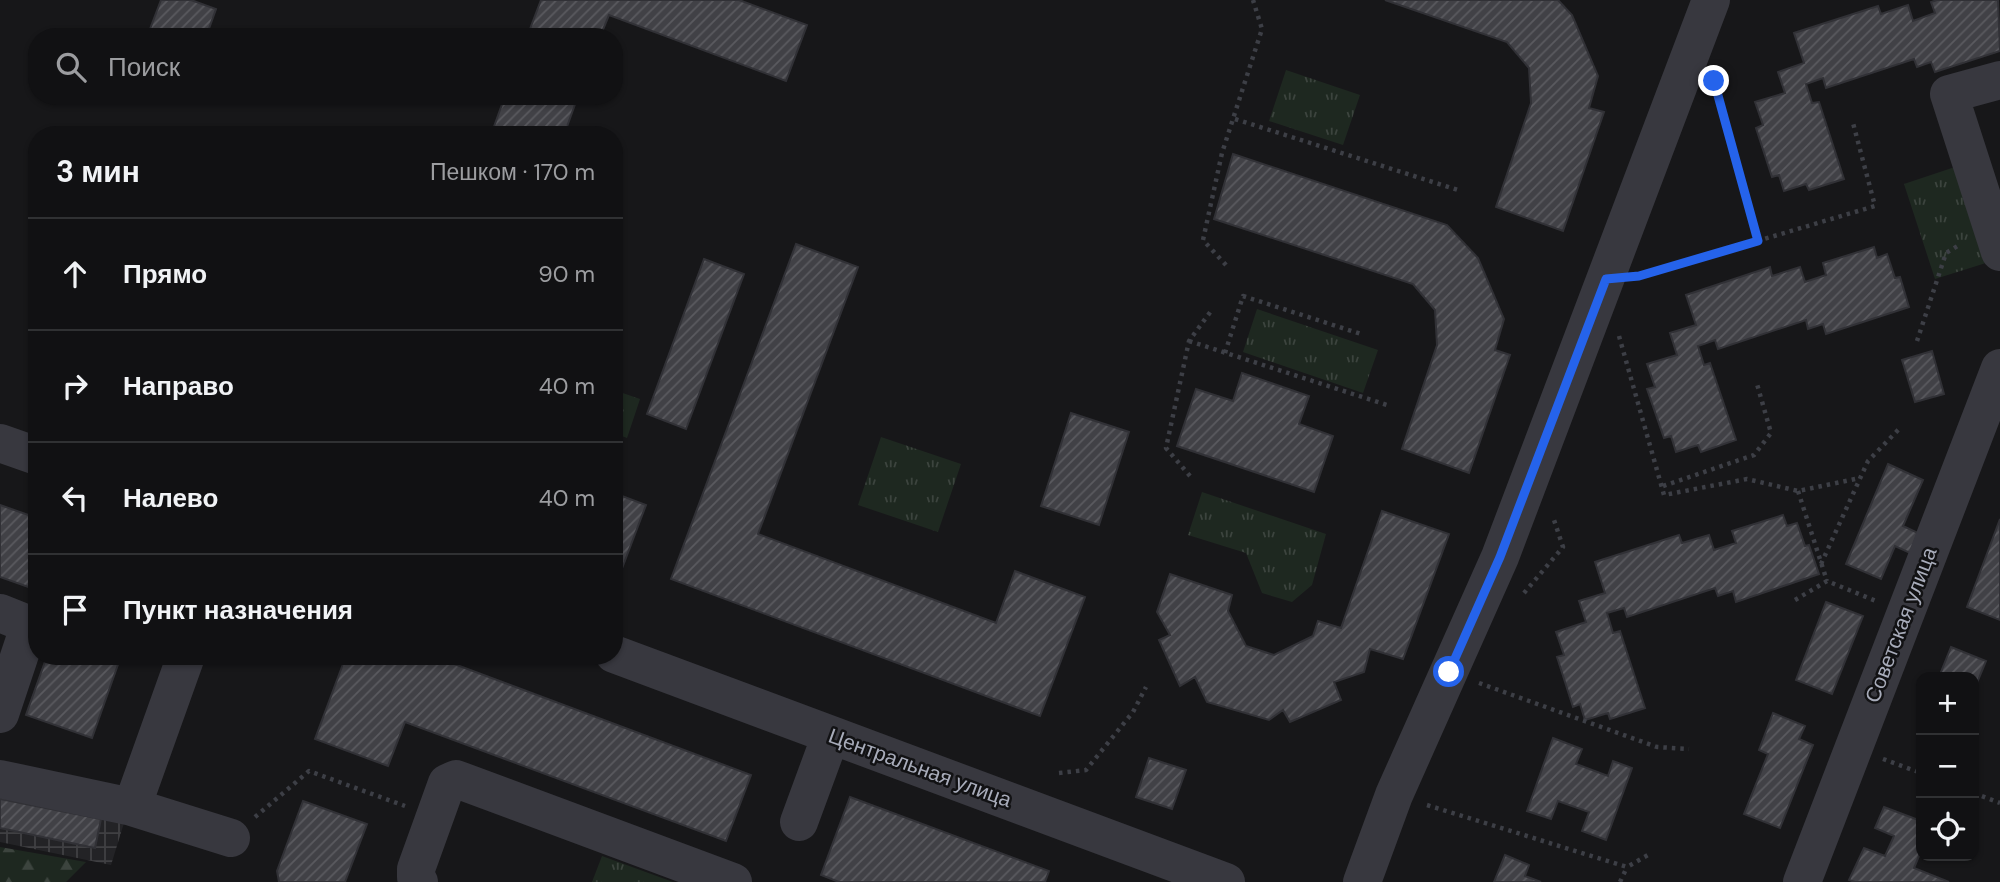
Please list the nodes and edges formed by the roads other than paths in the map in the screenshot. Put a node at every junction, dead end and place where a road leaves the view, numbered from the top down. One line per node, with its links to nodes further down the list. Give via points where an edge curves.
1 (1711, 0): 19 (street, via 1500,557 1394,795)
2 (2000, 80): 3 (street, via 1949,94)
3 (1996, 239)
4 (2000, 368): 20 (street, Советская улица)
5 (0, 443): 6 (street)
6 (28, 453)
7 (0, 613): 10 (street, via 20,621 28,630)
8 (623, 657): 11 (street, Центральная улица)
9 (183, 665): 13 (street)
10 (0, 714)
11 (831, 735): 14 (street); 18 (street, Центральная улица)
12 (0, 779): 13 (street)
13 (132, 807): 15 (street)
14 (799, 822)
15 (231, 838)
16 (419, 882): 17 (street, via 416,869 447,783 456,779)
17 (733, 882)
18 (1226, 882)
19 (1362, 882)
20 (1802, 882)

